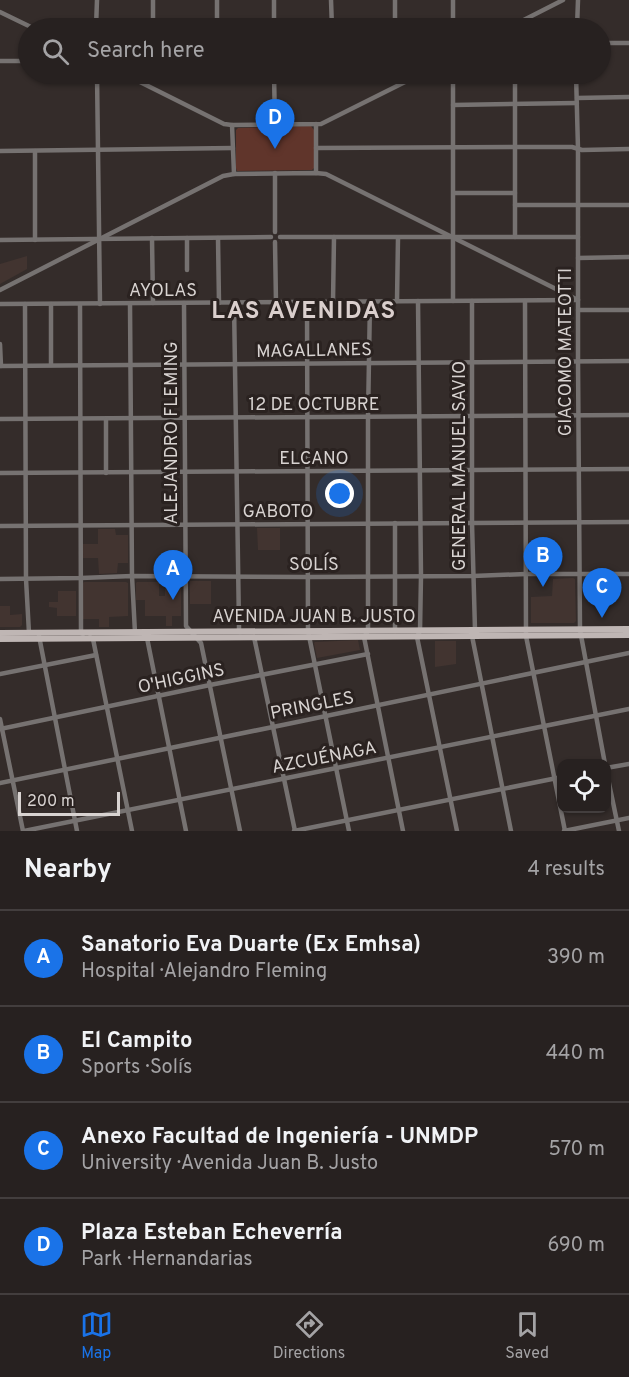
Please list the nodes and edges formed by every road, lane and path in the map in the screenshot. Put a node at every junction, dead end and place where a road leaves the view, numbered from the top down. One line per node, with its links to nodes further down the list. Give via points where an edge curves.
1 (96, 0): 11 (street)
2 (153, 0): 12 (street)
3 (217, 0): 13 (street)
4 (274, 0): 14 (street)
5 (331, 0): 15 (street)
6 (395, 0): 16 (street)
7 (453, 0): 17 (street)
8 (563, 0): 18 (street)
9 (578, 0): 19 (street)
10 (0, 12): 20 (street)
11 (96, 18)
12 (153, 18)
13 (217, 18)
14 (274, 18)
15 (332, 18)
16 (395, 18)
17 (453, 18)
18 (528, 18)
19 (577, 18)
20 (18, 21)
21 (611, 43): 22 (street)
22 (629, 43)
23 (0, 61): 24 (street)
24 (18, 61)
25 (97, 84): 46 (street)
26 (144, 84): 38 (street)
27 (274, 84): 36 (street)
28 (401, 84): 37 (street)
29 (453, 84): 35 (street)
30 (515, 84): 34 (street)
31 (576, 84): 33 (street, GIACOMO MATEOTTI)
32 (629, 97): 33 (street)
33 (577, 100): 34 (street); 43 (street, GIACOMO MATEOTTI)
34 (515, 104): 35 (street); 39 (street)
35 (453, 105): 42 (street)
36 (275, 124): 37 (street); 38 (street)
37 (316, 124): 41 (street)
38 (232, 125): 40 (street)
39 (515, 147): 42 (street); 43 (street); 52 (street)
40 (233, 148): 46 (street); 50 (street)
41 (316, 148): 42 (street); 48 (street)
42 (453, 148): 51 (street)
43 (578, 149): 44 (street); 54 (street, GIACOMO MATEOTTI)
44 (629, 149)
45 (0, 150): 47 (street)
46 (97, 150): 47 (street); 67 (street)
47 (35, 151): 69 (street)
48 (316, 172): 49 (street); 60 (street)
49 (275, 173): 50 (street); 56 (street)
50 (234, 174): 67 (street)
51 (454, 193): 52 (street); 60 (street)
52 (515, 194): 53 (street)
53 (515, 205): 54 (street); 61 (street)
54 (578, 205): 55 (street); 62 (street, GIACOMO MATEOTTI)
55 (629, 205)
56 (275, 232): 57 (street); 58 (street)
57 (271, 237): 65 (street); 70 (street)
58 (280, 237): 59 (street); 70 (street)
59 (334, 237): 66 (street); 81 (street)
60 (454, 237): 61 (street); 66 (street); 75 (street); 78 (street)
61 (514, 237): 62 (street)
62 (578, 237): 72 (street, GIACOMO MATEOTTI)
63 (152, 238): 64 (street); 67 (street); 84 (street)
64 (187, 238): 65 (street); 73 (street)
65 (218, 238): 86 (street)
66 (398, 238): 77 (street)
67 (99, 239): 69 (street); 74 (street); 94 (street)
68 (0, 240): 69 (street)
69 (35, 240)
70 (275, 242): 88 (street)
71 (629, 257): 72 (street)
72 (578, 258): 75 (street, GIACOMO MATEOTTI)
73 (188, 270)
74 (0, 290)
75 (578, 300): 80 (street, AYOLAS); 95 (street, GIACOMO MATEOTTI)
76 (370, 301): 77 (street, AYOLAS); 81 (street, AYOLAS); 103 (street)
77 (397, 301): 82 (street, AYOLAS)
78 (453, 301): 79 (street, AYOLAS); 82 (street, AYOLAS)
79 (472, 301): 80 (street, AYOLAS); 101 (street, GENERAL MANUEL SAVIO)
80 (525, 301): 102 (street)
81 (333, 302): 89 (street, AYOLAS)
82 (418, 302): 100 (street)
83 (130, 303): 84 (street, AYOLAS); 94 (street, AYOLAS); 104 (street)
84 (153, 303): 85 (street, AYOLAS)
85 (184, 303): 86 (street, AYOLAS); 105 (street, ALEJANDRO FLEMING)
86 (219, 303): 87 (street, AYOLAS)
87 (234, 303): 88 (street, AYOLAS); 106 (street)
88 (276, 303): 89 (street, AYOLAS)
89 (307, 303): 107 (street)
90 (0, 304): 91 (street, AYOLAS)
91 (25, 304): 92 (street, AYOLAS); 108 (street)
92 (51, 304): 93 (street, AYOLAS); 109 (street)
93 (80, 304): 94 (street, AYOLAS); 110 (street)
94 (100, 304)
95 (579, 310): 96 (street); 98 (street, GIACOMO MATEOTTI)
96 (629, 310)
97 (0, 344): 111 (street)
98 (578, 361): 99 (street, MAGALLANES); 102 (street, MAGALLANES); 112 (street, GIACOMO MATEOTTI)
99 (629, 361)
100 (419, 362): 101 (street, MAGALLANES); 103 (street, MAGALLANES); 114 (street)
101 (472, 362): 102 (street, MAGALLANES); 115 (street, GENERAL MANUEL SAVIO)
102 (525, 362): 116 (street)
103 (369, 363): 107 (street, MAGALLANES); 118 (street)
104 (131, 364): 105 (street, MAGALLANES); 110 (street, MAGALLANES); 119 (street)
105 (184, 364): 106 (street, MAGALLANES); 120 (street, ALEJANDRO FLEMING)
106 (235, 364): 107 (street, MAGALLANES); 121 (street)
107 (307, 364): 117 (street)
108 (25, 365): 109 (street, MAGALLANES); 111 (street, MAGALLANES); 123 (street)
109 (51, 365): 110 (street, MAGALLANES)
110 (80, 365): 124 (street)
111 (1, 366)
112 (578, 415): 113 (street, 12 DE OCTUBRE); 116 (street, 12 DE OCTUBRE); 126 (street, GIACOMO MATEOTTI)
113 (629, 415)
114 (419, 416): 115 (street, 12 DE OCTUBRE); 118 (street, 12 DE OCTUBRE); 128 (street)
115 (472, 416): 116 (street, 12 DE OCTUBRE); 129 (street, GENERAL MANUEL SAVIO)
116 (526, 416): 130 (street)
117 (308, 417): 118 (street, 12 DE OCTUBRE); 121 (street, 12 DE OCTUBRE); 131 (street)
118 (368, 417): 132 (street)
119 (131, 418): 120 (street, 12 DE OCTUBRE); 125 (street, 12 DE OCTUBRE); 134 (street)
120 (184, 418): 121 (street, 12 DE OCTUBRE); 135 (street, ALEJANDRO FLEMING)
121 (236, 418): 136 (street)
122 (0, 419): 123 (street, 12 DE OCTUBRE)
123 (25, 419): 124 (street, 12 DE OCTUBRE); 138 (street)
124 (80, 419): 125 (street, 12 DE OCTUBRE); 139 (street)
125 (106, 419): 133 (street)
126 (579, 469): 127 (street, ELCANO); 130 (street, ELCANO); 140 (street, GIACOMO MATEOTTI)
127 (629, 469)
128 (420, 470): 129 (street, ELCANO); 132 (street, ELCANO); 142 (street)
129 (472, 470): 130 (street, ELCANO); 143 (street, GENERAL MANUEL SAVIO)
130 (526, 470): 144 (street)
131 (308, 471): 132 (street, ELCANO); 136 (street, ELCANO); 145 (street)
132 (369, 471): 146 (street)
133 (106, 472): 134 (street, ELCANO); 139 (street, ELCANO)
134 (132, 472): 135 (street, ELCANO); 148 (street)
135 (185, 472): 136 (street, ELCANO); 149 (street, ALEJANDRO FLEMING)
136 (237, 472): 150 (street)
137 (0, 473): 138 (street, ELCANO)
138 (25, 473): 139 (street, ELCANO); 152 (street)
139 (81, 473): 153 (street)
140 (579, 522): 141 (street, GABOTO); 144 (street, GABOTO); 155 (street, GIACOMO MATEOTTI)
141 (629, 522)
142 (421, 523): 143 (street, GABOTO); 147 (street, GABOTO); 159 (street)
143 (472, 523): 144 (street, GABOTO); 160 (street, GENERAL MANUEL SAVIO)
144 (526, 523): 154 (street)
145 (308, 524): 146 (street, GABOTO); 150 (street, GABOTO); 162 (street)
146 (368, 524): 147 (street, GABOTO); 163 (street)
147 (395, 524): 164 (street)
148 (132, 525): 149 (street, GABOTO); 153 (street, GABOTO); 157 (street)
149 (185, 525): 150 (street, GABOTO); 158 (street, ALEJANDRO FLEMING)
150 (238, 525): 161 (street)
151 (0, 526): 152 (street, GABOTO)
152 (26, 526): 153 (street, GABOTO); 167 (street)
153 (81, 526): 165 (street)
154 (526, 574): 155 (street, SOLÍS); 160 (street, SOLÍS); 176 (street)
155 (579, 574): 156 (street, SOLÍS); 177 (street, GIACOMO MATEOTTI)
156 (629, 574)
157 (132, 576): 158 (street, SOLÍS); 165 (street, SOLÍS); 171 (street)
158 (186, 576): 161 (street, SOLÍS); 172 (street, ALEJANDRO FLEMING, via 186,626)
159 (421, 576): 160 (street, SOLÍS); 164 (street, SOLÍS); 180 (street)
160 (473, 576): 175 (street, GENERAL MANUEL SAVIO)
161 (238, 577): 162 (street, SOLÍS); 168 (street)
162 (308, 577): 163 (street, SOLÍS); 178 (street)
163 (368, 577): 164 (street, SOLÍS); 179 (street)
164 (395, 577): 170 (street)
165 (81, 578): 167 (street, SOLÍS); 174 (street)
166 (0, 579): 167 (street, SOLÍS)
167 (26, 579): 182 (street)
168 (239, 629): 172 (main road, AVENIDA JUAN B. JUSTO); 178 (main road, AVENIDA JUAN B. JUSTO); 186 (street)
169 (629, 629): 177 (main road, AVENIDA JUAN B. JUSTO)
170 (395, 631): 179 (main road, AVENIDA JUAN B. JUSTO); 180 (main road, AVENIDA JUAN B. JUSTO)
171 (135, 632): 172 (main road, AVENIDA JUAN B. JUSTO); 174 (main road, AVENIDA JUAN B. JUSTO); 184 (street)
172 (191, 632): 185 (street)
173 (0, 633): 182 (main road, AVENIDA JUAN B. JUSTO)
174 (81, 633): 183 (main road, AVENIDA JUAN B. JUSTO); 188 (street)
175 (473, 633): 176 (main road, AVENIDA JUAN B. JUSTO); 180 (main road, AVENIDA JUAN B. JUSTO); 198 (street, GENERAL MANUEL SAVIO)
176 (527, 633): 177 (main road, AVENIDA JUAN B. JUSTO); 195 (street)
177 (581, 633): 181 (main road, AVENIDA JUAN B. JUSTO); 192 (street, GIACOMO MATEOTTI)
178 (308, 634): 179 (main road, AVENIDA JUAN B. JUSTO); 186 (main road, AVENIDA JUAN B. JUSTO); 194 (street)
179 (366, 634): 180 (main road, AVENIDA JUAN B. JUSTO); 190 (street)
180 (419, 634): 200 (street)
181 (629, 635)
182 (29, 636): 183 (main road, AVENIDA JUAN B. JUSTO); 187 (main road, AVENIDA JUAN B. JUSTO)
183 (39, 636): 188 (main road, AVENIDA JUAN B. JUSTO); 193 (street)
184 (147, 638): 185 (main road, AVENIDA JUAN B. JUSTO); 188 (main road, AVENIDA JUAN B. JUSTO); 201 (street)
185 (196, 638): 186 (main road, AVENIDA JUAN B. JUSTO); 199 (street, via 201,643)
186 (255, 638): 197 (street)
187 (0, 639)
188 (93, 639): 191 (street)
189 (629, 653): 192 (street, PRINGLES)
190 (368, 654): 194 (street, O'HIGGINS); 202 (street)
191 (96, 655): 193 (street); 203 (street)
192 (586, 662): 195 (street, PRINGLES); 205 (street, GIACOMO MATEOTTI)
193 (44, 665): 196 (street); 206 (street)
194 (314, 665): 197 (street, O'HIGGINS); 207 (street)
195 (533, 673): 198 (street, PRINGLES); 210 (street)
196 (0, 674)
197 (262, 676): 199 (street, O'HIGGINS); 209 (street)
198 (481, 684): 200 (street, PRINGLES); 213 (street, GENERAL MANUEL SAVIO)
199 (210, 685): 201 (street, O'HIGGINS); 212 (street)
200 (429, 695): 202 (street, PRINGLES); 214 (street)
201 (159, 696): 203 (street, O'HIGGINS); 215 (street)
202 (377, 706): 207 (street, PRINGLES); 216 (street)
203 (106, 707): 206 (street, O'HIGGINS); 217 (street)
204 (629, 709): 205 (street, AZCUÉNAGA)
205 (597, 716): 210 (street, AZCUÉNAGA); 218 (street, GIACOMO MATEOTTI)
206 (54, 717): 211 (street, O'HIGGINS); 222 (street)
207 (325, 717): 209 (street, PRINGLES); 220 (street)
208 (0, 719): 211 (street)
209 (273, 727): 212 (street, PRINGLES); 225 (street)
210 (544, 727): 213 (street, AZCUÉNAGA); 223 (street)
211 (1, 729): 226 (street)
212 (220, 737): 215 (street, PRINGLES); 228 (street)
213 (492, 737): 214 (street, AZCUÉNAGA); 229 (street, GENERAL MANUEL SAVIO)
214 (440, 747): 216 (street, AZCUÉNAGA); 231 (street)
215 (169, 748): 217 (street, PRINGLES); 232 (street)
216 (387, 758): 220 (street, AZCUÉNAGA); 234 (street)
217 (117, 759): 222 (street, PRINGLES); 233 (street)
218 (604, 759)
219 (629, 764): 221 (street)
220 (336, 768): 225 (street, AZCUÉNAGA); 236 (street)
221 (611, 768)
222 (65, 770): 226 (street, PRINGLES); 238 (street)
223 (554, 778): 224 (street); 229 (street); 249 (street)
224 (557, 778)
225 (284, 779): 228 (street, AZCUÉNAGA); 244 (street)
226 (12, 780): 227 (street, PRINGLES); 239 (street)
227 (0, 783)
228 (231, 788): 232 (street, AZCUÉNAGA); 243 (street)
229 (502, 789): 231 (street); 248 (street, GENERAL MANUEL SAVIO)
230 (611, 792): 237 (street)
231 (450, 799): 234 (street); 247 (street)
232 (180, 800): 233 (street, AZCUÉNAGA); 242 (street)
233 (127, 810): 238 (street, AZCUÉNAGA); 241 (street)
234 (398, 810): 236 (street); 246 (street)
235 (629, 818): 237 (street)
236 (347, 820): 244 (street); 245 (street)
237 (617, 820): 249 (street); 250 (street)
238 (75, 821): 239 (street, AZCUÉNAGA); 240 (street)
239 (23, 831)
240 (77, 831)
241 (132, 831)
242 (186, 831)
243 (240, 831)
244 (294, 831)
245 (349, 831)
246 (403, 831)
247 (457, 831)
248 (511, 831)
249 (564, 831)
250 (619, 831)

